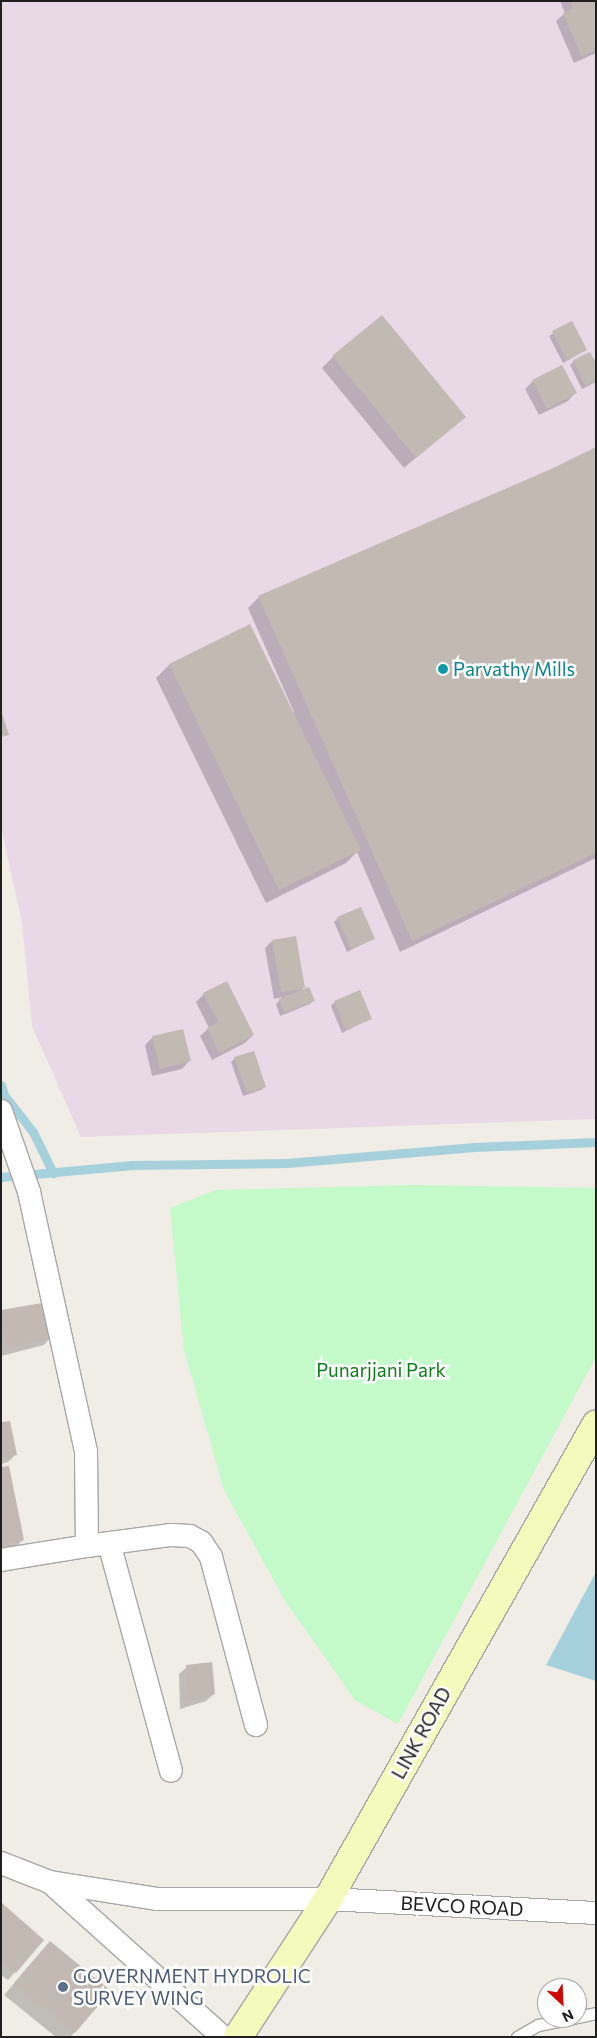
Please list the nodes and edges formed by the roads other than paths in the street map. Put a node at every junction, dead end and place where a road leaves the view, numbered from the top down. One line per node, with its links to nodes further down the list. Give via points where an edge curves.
1 (1, 1111): 4 (street, via 29,1192 86,1451)
2 (596, 1424): 10 (main road, LINK ROAD)
3 (109, 1543): 4 (street); 6 (street, via 171,1535 190,1536 201,1542 211,1558); 7 (street)
4 (87, 1546): 5 (street)
5 (1, 1560)
6 (256, 1725)
7 (171, 1771)
8 (1, 1863): 9 (street)
9 (50, 1882): 10 (street, BEVCO ROAD, via 157,1899); 13 (street)
10 (328, 1899): 11 (street, BEVCO ROAD); 14 (main road, LINK ROAD)
11 (596, 1913)
12 (537, 2026): 15 (lane)
13 (223, 2037)
14 (238, 2037)
15 (517, 2037)

